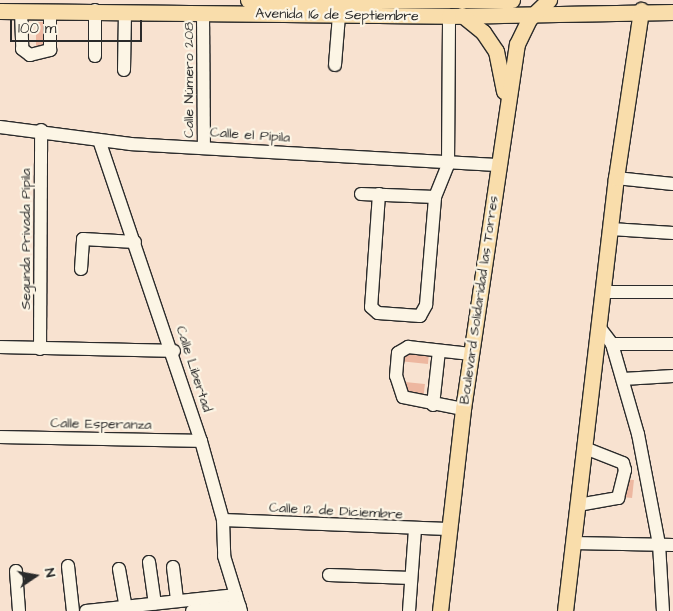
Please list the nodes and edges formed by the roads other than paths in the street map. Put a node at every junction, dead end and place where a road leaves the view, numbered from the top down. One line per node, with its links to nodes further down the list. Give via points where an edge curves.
1 (248, 0): 5 (main road, Avenida 16 de Septiembre)
2 (512, 0): 4 (main road, Avenida 16 de Septiembre)
3 (549, 0): 15 (main road, Boulevard Solidaridad las Torres)
4 (471, 1): 5 (main road, Avenida 16 de Septiembre)
5 (269, 5): 14 (main road, Avenida 16 de Septiembre); 16 (main road, Avenida 16 de Septiembre)
6 (673, 8): 8 (main road)
7 (95, 10): 11 (main road, Avenida 16 de Septiembre); 12 (main road, Avenida 16 de Septiembre); 18 (street)
8 (647, 10): 13 (main road, Avenida 16 de Septiembre); 15 (main road, Avenida 16 de Septiembre); 28 (main road)
9 (0, 11): 10 (main road, Avenida 16 de Septiembre)
10 (21, 11): 11 (main road, Avenida 16 de Septiembre); 11 (street, via 22,49 30,54 50,50)
11 (50, 11)
12 (125, 12): 14 (main road, Avenida 16 de Septiembre); 20 (street)
13 (673, 12)
14 (203, 13): 25 (street, Calle Número 208)
15 (535, 13): 17 (main road, Avenida 16 de Septiembre); 21 (main road, Boulevard Solidaridad las Torres, via 517,44)
16 (339, 15): 17 (main road, Avenida 16 de Septiembre); 19 (street)
17 (456, 16): 21 (main road, via 483,32 501,62); 26 (street)
18 (95, 56)
19 (335, 65)
20 (124, 70)
21 (504, 123): 27 (main road, Boulevard Solidaridad las Torres)
22 (0, 127): 23 (street, Calle el Pípila)
23 (41, 130): 24 (street, Calle el Pípila); 43 (street, Segunda Privada Pípila)
24 (99, 140): 25 (street, Calle el Pípila); 35 (street, Calle Libertad)
25 (204, 147): 26 (street, Calle el Pípila)
26 (448, 165): 27 (street, Calle el Pípila); 32 (street)
27 (499, 165): 46 (main road, Boulevard Solidaridad las Torres)
28 (616, 178): 29 (street); 33 (main road)
29 (673, 184)
30 (361, 194): 31 (street)
31 (379, 194): 32 (street); 32 (street, via 370,301 373,312 420,316 426,305)
32 (435, 197)
33 (611, 229): 34 (street); 37 (main road)
34 (673, 233)
35 (136, 242): 36 (street, via 83,239); 44 (street, Calle Libertad)
36 (81, 269)
37 (604, 292): 38 (street); 39 (main road)
38 (673, 292)
39 (600, 328): 40 (street); 53 (main road)
40 (612, 344): 41 (street); 48 (street)
41 (673, 344)
42 (0, 347): 43 (street)
43 (40, 349): 44 (street)
44 (174, 351): 52 (street, Calle Libertad)
45 (439, 351): 46 (street); 49 (street); 49 (street, via 405,347 398,353 396,376 400,394 409,401)
46 (471, 354): 50 (main road, Boulevard Solidaridad las Torres)
47 (673, 376): 48 (street)
48 (623, 379): 59 (street)
49 (433, 404): 50 (street)
50 (463, 408): 57 (main road, Boulevard Solidaridad las Torres)
51 (0, 437): 52 (street, Calle Esperanza)
52 (201, 441): 55 (street, Calle Libertad)
53 (585, 448): 54 (main road); 54 (street, via 623,463 625,470 618,498)
54 (578, 505): 58 (main road)
55 (223, 520): 56 (street, Calle 12 de Diciembre); 71 (street, Calle Libertad, via 224,556)
56 (415, 529): 57 (street, Calle 12 de Diciembre); 67 (street)
57 (448, 529): 78 (main road, Boulevard Solidaridad las Torres)
58 (573, 543): 59 (street); 79 (main road)
59 (659, 544): 60 (street); 80 (street)
60 (673, 545)
61 (149, 562): 70 (street)
62 (68, 566): 74 (street)
63 (173, 567): 68 (street)
64 (119, 569): 72 (street)
65 (16, 571): 73 (street)
66 (329, 575): 67 (street)
67 (411, 578): 77 (street)
68 (178, 601): 69 (street); 70 (street)
69 (209, 603): 71 (street); 76 (street)
70 (155, 604): 72 (street)
71 (239, 604)
72 (126, 607): 75 (street)
73 (19, 611)
74 (73, 611)
75 (86, 611)
76 (192, 611)
77 (409, 611)
78 (440, 611)
79 (564, 611)
80 (663, 611)

